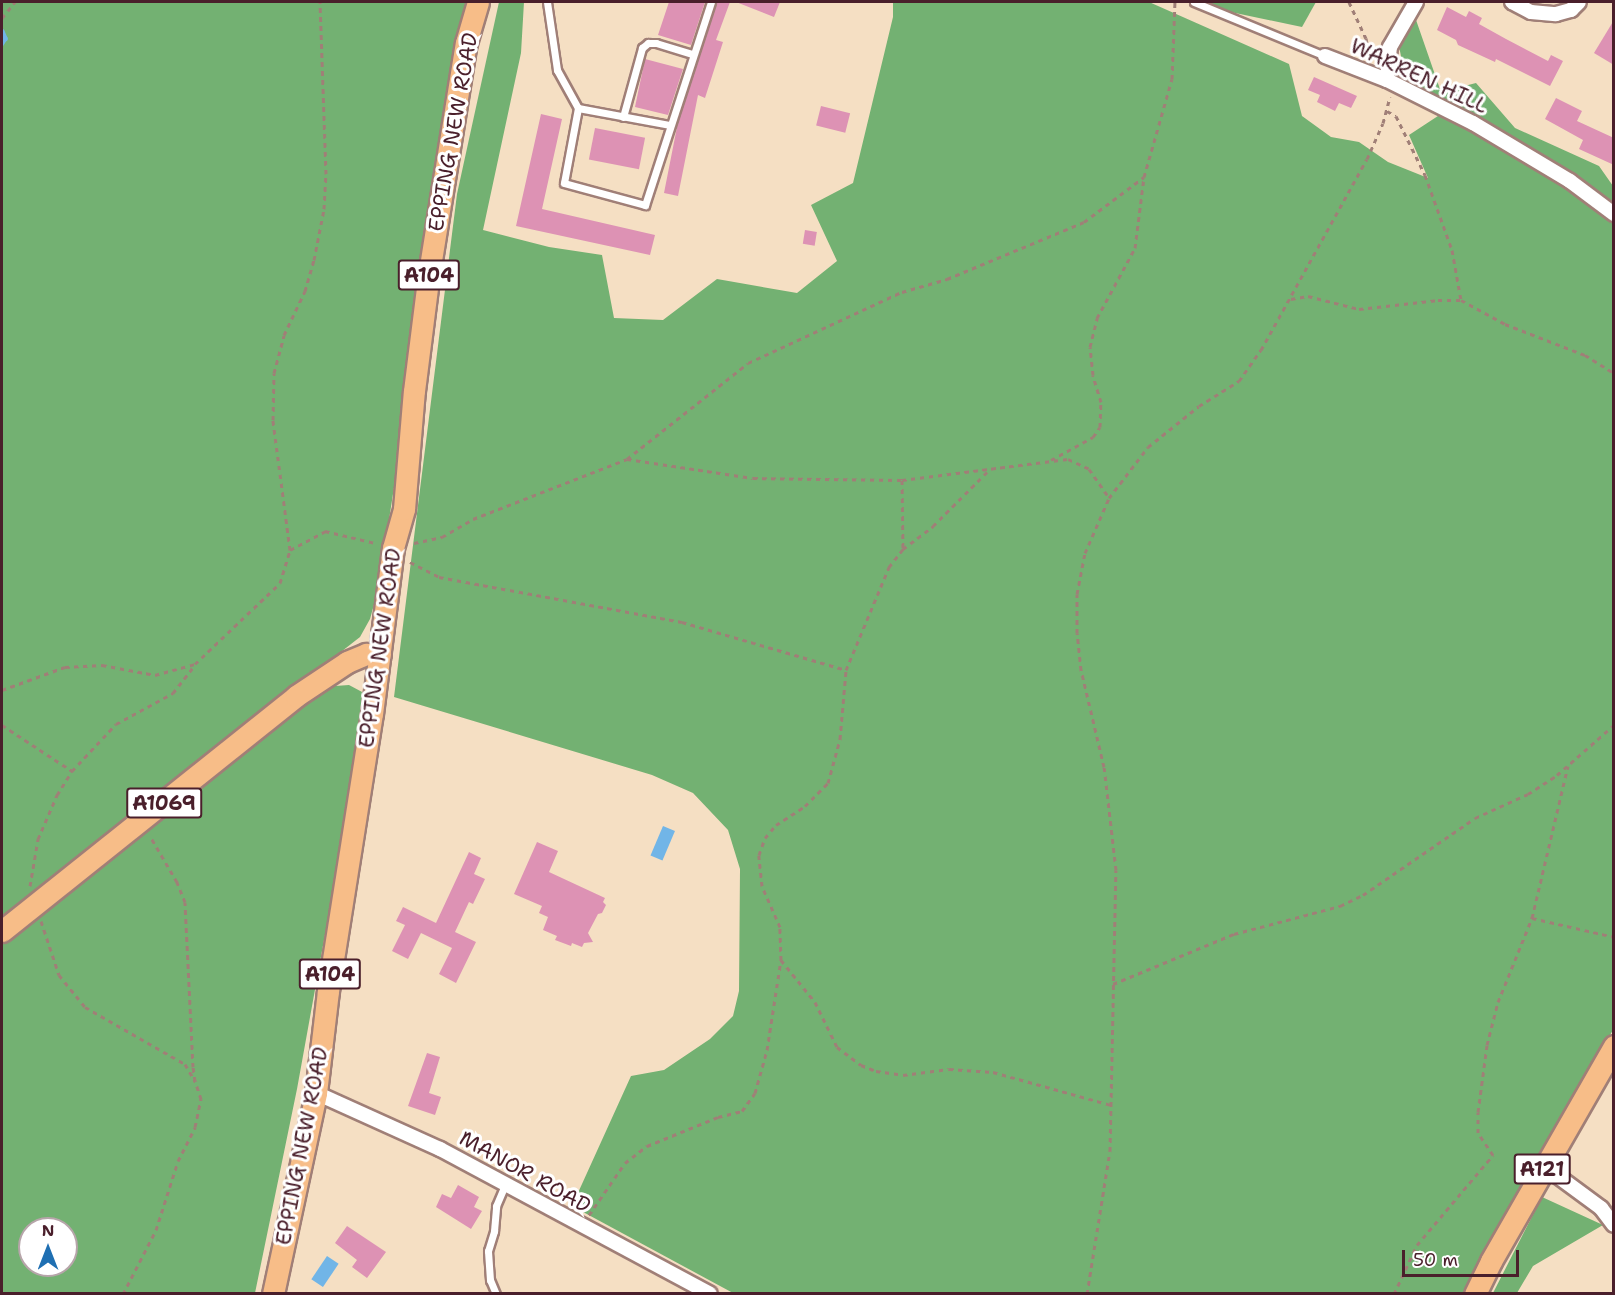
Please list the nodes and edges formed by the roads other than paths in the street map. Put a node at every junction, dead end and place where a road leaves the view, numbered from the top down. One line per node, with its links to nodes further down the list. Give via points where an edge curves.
1 (478, 2): 15 (main road, EPPING NEW ROAD / A104, via 466,43 435,238 414,391 404,509 393,548)
2 (548, 2): 11 (lane, via 556,70)
3 (711, 2): 8 (lane)
4 (1194, 2): 9 (lane, WARREN HILL)
5 (1416, 2): 10 (street, via 1390,47)
6 (1512, 2): 7 (street, via 1531,12 1557,14 1571,10)
7 (1579, 2)
8 (693, 54): 12 (lane, via 657,44 642,48); 13 (lane)
9 (1325, 56): 10 (street, WARREN HILL)
10 (1385, 81): 14 (street, WARREN HILL, via 1473,123 1570,181)
11 (578, 108): 12 (lane); 13 (lane, via 564,183 645,205)
12 (623, 117): 13 (lane)
13 (670, 125)
14 (1614, 214)
15 (380, 654): 16 (main road, A1069, via 366,654 347,662 296,696); 18 (main road, EPPING NEW ROAD / A104)
16 (2, 931)
17 (1614, 1046): 19 (main road, A121)
18 (316, 1093): 20 (street, MANOR ROAD, via 440,1149); 22 (main road, EPPING NEW ROAD / A104)
19 (1544, 1166): 21 (street, via 1601,1208); 25 (main road, A121)
20 (505, 1185): 23 (lane, via 496,1206 488,1251 490,1280); 24 (street, MANOR ROAD)
21 (1614, 1225)
22 (273, 1293)
23 (496, 1293)
24 (710, 1293)
25 (1475, 1293)

